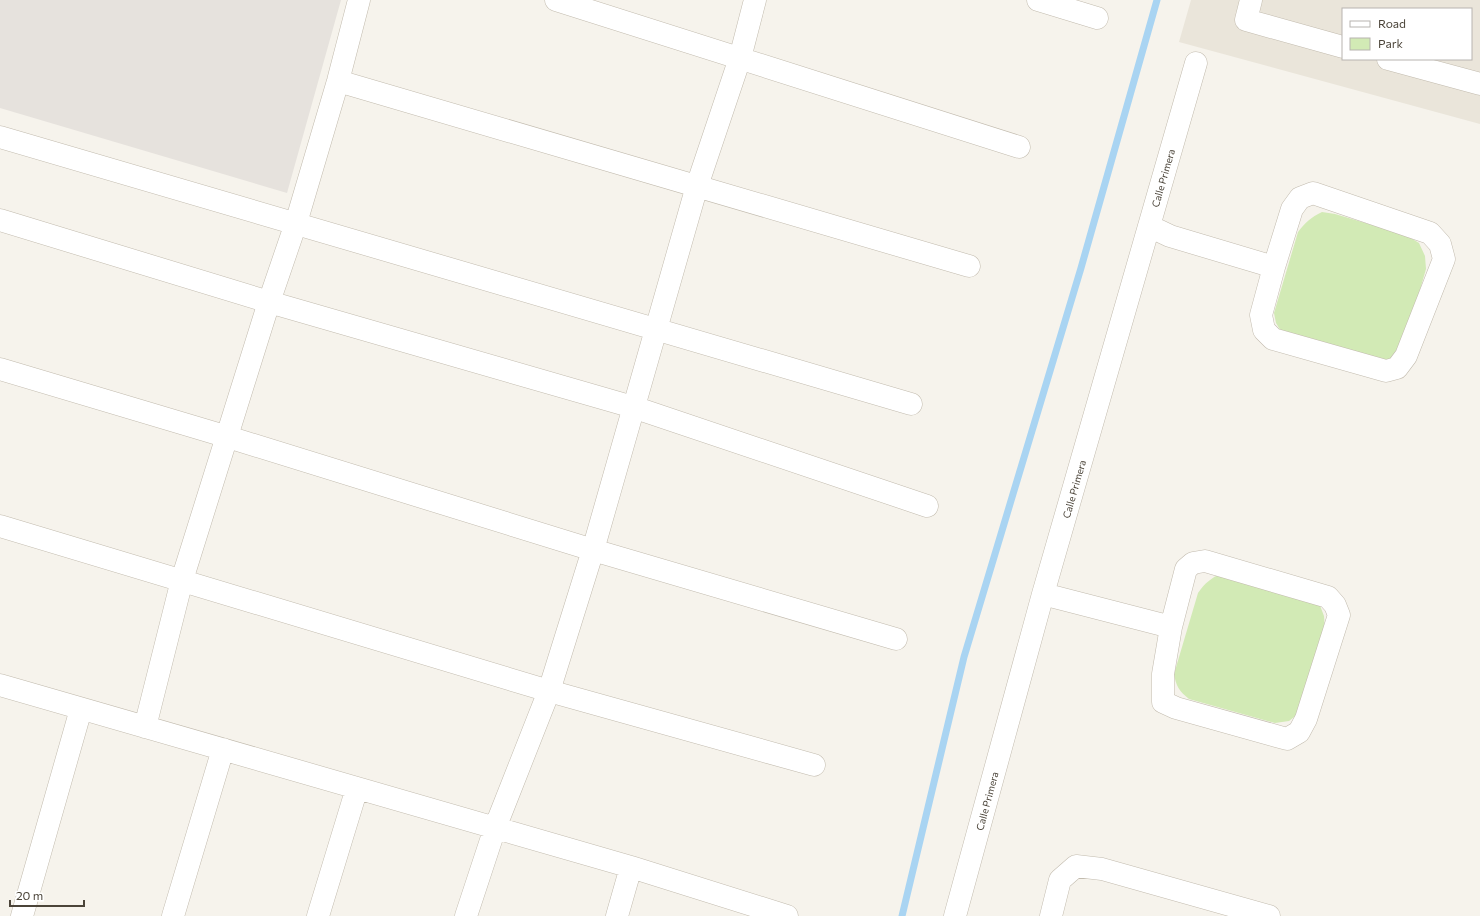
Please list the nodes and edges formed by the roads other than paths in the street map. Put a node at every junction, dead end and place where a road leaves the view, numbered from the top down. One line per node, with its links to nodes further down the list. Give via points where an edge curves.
1 (359, 0): 11 (street)
2 (556, 0): 8 (street)
3 (755, 0): 8 (street)
4 (1038, 0): 6 (street)
5 (1251, 0): 7 (street, via 1246,20)
6 (1097, 18)
7 (1342, 47)
8 (740, 58): 14 (street); 15 (street)
9 (1392, 60): 12 (street)
10 (1196, 63): 18 (street, Calle Primera)
11 (338, 81): 15 (street); 17 (street)
12 (1480, 84)
13 (0, 137): 17 (street)
14 (1019, 147)
15 (697, 186): 19 (street); 22 (street)
16 (0, 220): 21 (street)
17 (296, 223): 21 (street); 22 (street)
18 (1149, 226): 20 (street, via 1170,236); 31 (street, Calle Primera)
19 (969, 266)
20 (1274, 267): 20 (street, via 1292,209 1300,198 1313,192 1430,233 1440,244 1444,259 1406,356 1397,368 1386,371 1273,339 1264,330 1261,315)
21 (269, 302): 25 (street); 26 (street)
22 (656, 329): 24 (street); 25 (street)
23 (0, 369): 26 (street)
24 (911, 404)
25 (634, 407): 27 (street); 29 (street)
26 (228, 437): 29 (street); 30 (street)
27 (928, 506)
28 (0, 526): 30 (street)
29 (593, 550): 33 (street); 35 (street)
30 (182, 580): 35 (street); 37 (street)
31 (1043, 594): 32 (street); 49 (street, Calle Primera)
32 (1171, 628): 32 (street, via 1186,569 1193,563 1205,561 1328,597 1339,615 1306,719 1299,732 1287,739 1162,702 1163,674)
33 (896, 639)
34 (0, 685): 36 (street)
35 (549, 691): 39 (street); 41 (street)
36 (81, 709): 37 (street); 43 (street)
37 (145, 727): 38 (street)
38 (223, 749): 40 (street); 44 (street)
39 (814, 765)
40 (357, 788): 41 (street); 45 (street)
41 (495, 828): 42 (street); 46 (street)
42 (631, 867): 47 (street); 48 (street)
43 (22, 916)
44 (173, 916)
45 (318, 916)
46 (466, 916)
47 (616, 916)
48 (787, 916)
49 (955, 916)
50 (1051, 916): 51 (street, via 1060,880 1076,866 1102,869)
51 (1269, 916)

